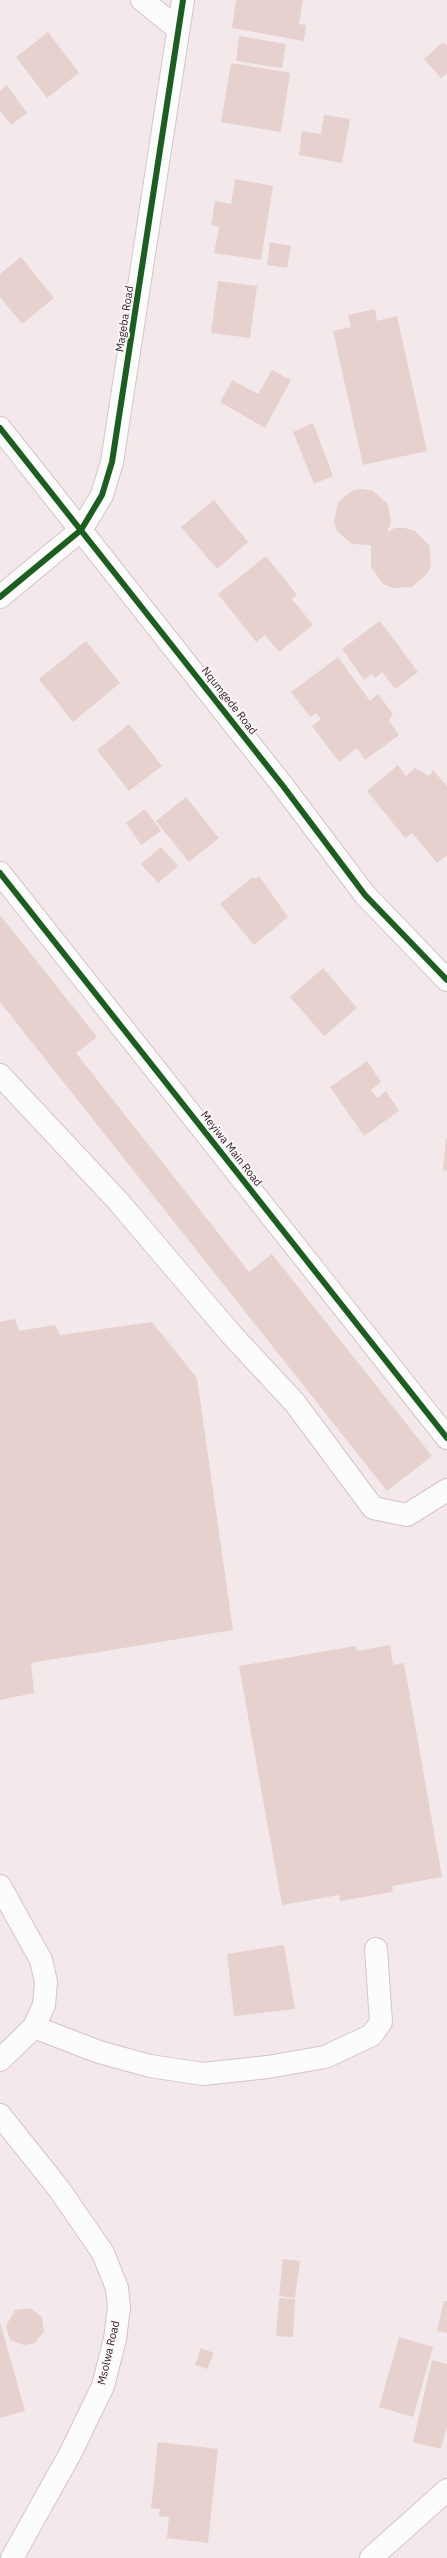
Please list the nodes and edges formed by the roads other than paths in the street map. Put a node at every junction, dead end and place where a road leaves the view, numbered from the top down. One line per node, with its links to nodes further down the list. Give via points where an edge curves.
1 (142, 0): 3 (street)
2 (183, 0): 3 (street, Mageba Road)
3 (178, 29): 5 (street, Mageba Road, via 112,462 102,495)
4 (0, 428): 5 (street, Nqumgede Road)
5 (81, 530): 6 (street, Mageba Road); 8 (street, Nqumgede Road, via 283,786 365,895)
6 (0, 597)
7 (0, 873): 10 (street, Meyiwa Main Road)
8 (447, 980)
9 (0, 1076): 11 (street, via 117,1200 231,1334 295,1403 372,1508 407,1515)
10 (447, 1438)
11 (447, 1490)
12 (0, 1886): 14 (street, via 42,1960 46,1982 44,2005)
13 (376, 1949): 14 (street, via 381,2022 372,2035 325,2057 268,2067 202,2074 150,2066 99,2052)
14 (34, 2027): 15 (street)
15 (0, 2060)
16 (0, 2115): 18 (street, Msolwa Road, via 59,2189 103,2253 115,2282 119,2307 115,2339 103,2386 70,2454)
17 (447, 2490): 19 (street)
18 (12, 2558)
19 (371, 2558)

